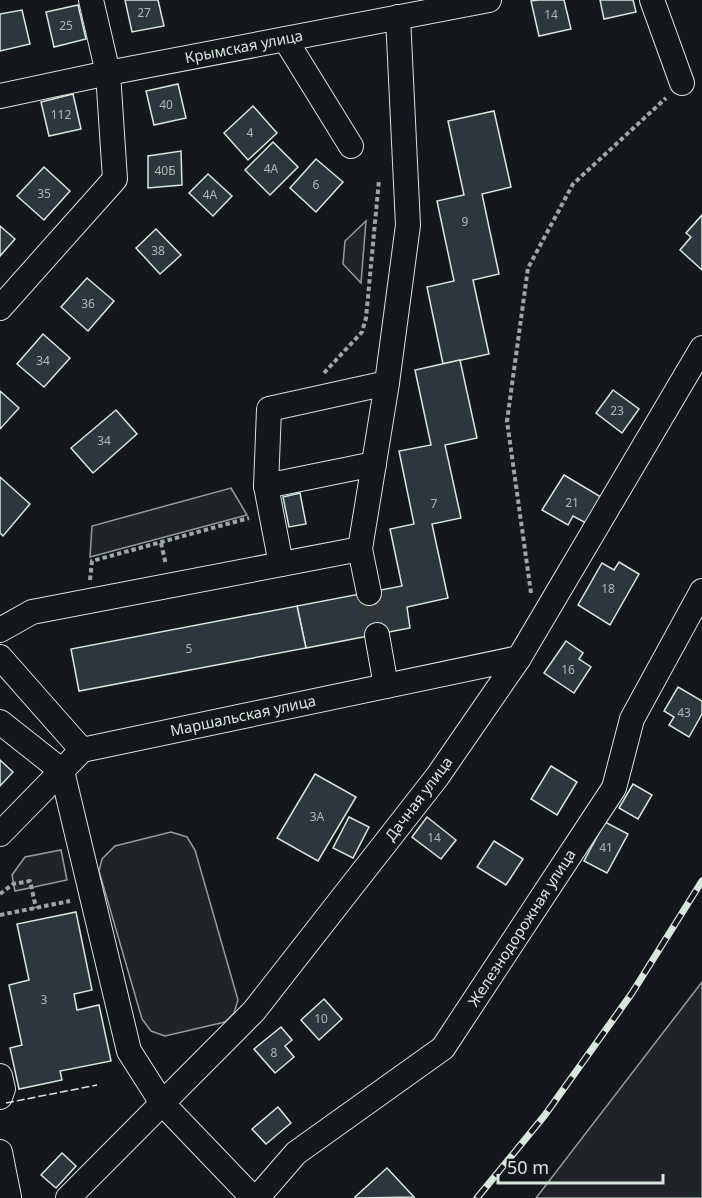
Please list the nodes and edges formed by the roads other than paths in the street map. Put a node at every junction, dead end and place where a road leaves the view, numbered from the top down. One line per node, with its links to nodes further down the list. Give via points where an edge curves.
1 (92, 0): 6 (street)
2 (489, 0): 4 (street, Крымская улица)
3 (652, 0): 7 (street)
4 (398, 17): 5 (street, Крымская улица); 12 (street, via 408,225)
5 (285, 39): 6 (street, Крымская улица); 9 (street)
6 (108, 73): 8 (street, Крымская улица); 10 (street, via 115,178)
7 (682, 83)
8 (0, 96)
9 (351, 146)
10 (0, 308)
11 (702, 348): 22 (street, Дачная улица)
12 (387, 383): 13 (street); 14 (street, via 269,409)
13 (374, 464): 14 (street); 15 (street)
14 (266, 486): 16 (street)
15 (360, 549): 16 (street); 18 (street)
16 (281, 564): 19 (street, via 32,612)
17 (702, 591): 34 (street, Железнодорожная улица, via 632,719 614,788 443,1048 296,1153)
18 (369, 592)
19 (0, 630)
20 (376, 635): 23 (street)
21 (0, 657): 25 (street)
22 (519, 658): 23 (street, Маршальская улица); 30 (street, Дачная улица, via 437,777 254,1011)
23 (386, 686): 25 (street, Маршальская улица)
24 (0, 722): 26 (street)
25 (82, 750): 26 (street)
26 (62, 771): 27 (street); 30 (street, via 129,1051)
27 (0, 834)
28 (0, 1076): 29 (street)
29 (0, 1097)
30 (162, 1103): 33 (street, Дачная улица); 34 (street)
31 (0, 1152): 32 (street)
32 (9, 1197)
33 (68, 1198)
34 (255, 1198)

